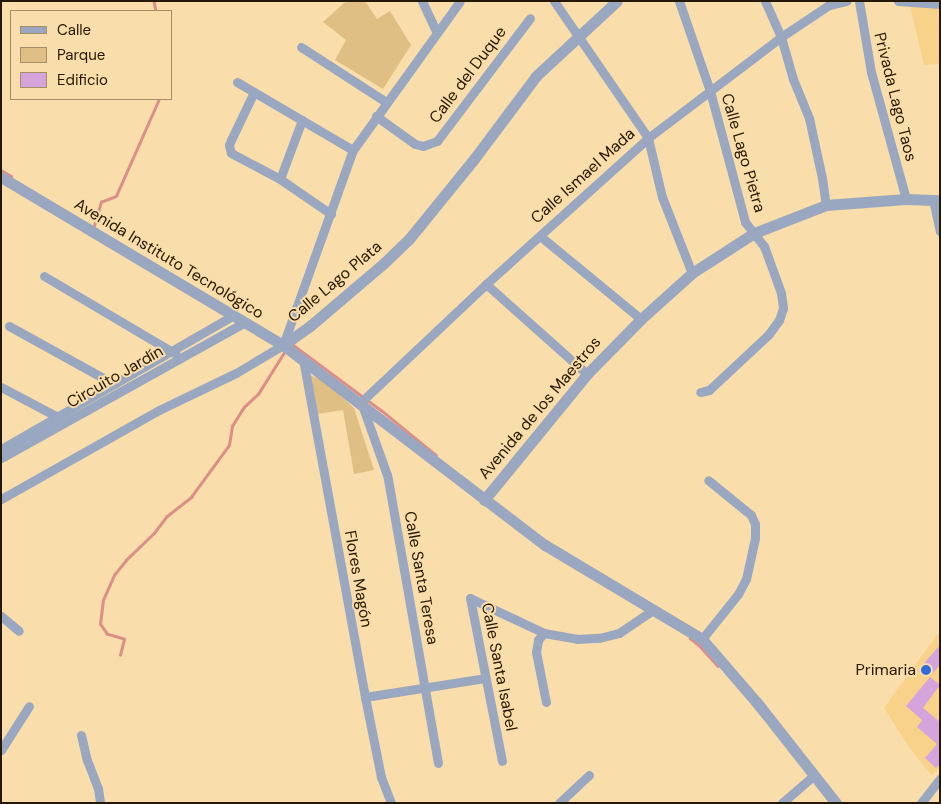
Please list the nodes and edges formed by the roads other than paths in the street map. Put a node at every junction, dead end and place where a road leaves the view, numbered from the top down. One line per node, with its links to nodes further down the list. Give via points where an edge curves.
1 (422, 1): 12 (street)
2 (460, 1): 12 (street)
3 (554, 1): 13 (street)
4 (617, 1): 13 (street, Calle Lago Plata)
5 (679, 1): 17 (street, Calle Lago Pietra)
6 (765, 1): 14 (street)
7 (847, 1): 14 (street, Calle Ismael Mada, via 830,5)
8 (859, 1): 26 (street, Privada Lago Taos, via 871,72)
9 (898, 1): 10 (street)
10 (940, 4)
11 (530, 18): 20 (street, Calle del Duque, via 436,142 423,146 415,144)
12 (437, 33): 19 (street)
13 (578, 37): 22 (street); 40 (street, Calle Lago Plata, via 536,76 409,239 384,264)
14 (780, 37): 17 (street, Calle Ismael Mada); 28 (street, via 809,118)
15 (301, 47): 19 (street)
16 (237, 82): 18 (street)
17 (710, 91): 22 (street, Calle Ismael Mada); 31 (street, Calle Lago Pietra, via 741,207)
18 (254, 92): 21 (street); 25 (street, via 229,145 232,155)
19 (386, 102): 20 (street)
20 (376, 116): 23 (street)
21 (302, 120): 23 (street); 25 (street)
22 (648, 138): 32 (street, Calle Ismael Mada); 33 (street, via 662,198)
23 (353, 150): 29 (street)
24 (1, 177): 36 (street, Avenida Instituto Tecnológico)
25 (280, 179): 29 (street)
26 (906, 199): 27 (street, Avenida de los Maestros); 28 (street, Avenida de los Maestros)
27 (936, 200): 30 (street)
28 (826, 205): 31 (street, Avenida de los Maestros)
29 (331, 214): 40 (street)
30 (940, 231)
31 (754, 232): 33 (street, Avenida de los Maestros); 47 (street, Calle Lago Pietra, via 764,246 781,293 783,308 779,320 769,334 709,390)
32 (540, 236): 35 (street, Calle Ismael Mada); 37 (street)
33 (692, 274): 37 (street, Avenida de los Maestros)
34 (44, 276): 41 (street)
35 (486, 284): 44 (street); 48 (street, Calle Ismael Mada)
36 (232, 316): 38 (street, Avenida Instituto Tecnológico); 41 (street, Circuito Jardín)
37 (641, 319): 44 (street, Avenida de los Maestros)
38 (244, 323): 40 (street, Avenida Instituto Tecnológico); 42 (street, Circuito Jardín)
39 (9, 326): 45 (street)
40 (283, 345): 43 (street, Avenida Instituto Tecnológico); 53 (street, Calle Lago Plata)
41 (173, 351): 42 (street); 45 (street, Circuito Jardín)
42 (180, 358): 51 (street, Circuito Jardín)
43 (303, 360): 48 (street, Avenida Instituto Tecnológico); 62 (street, Flores Magón)
44 (587, 374): 54 (street, Avenida de los Maestros)
45 (114, 384): 49 (street, Circuito Jardín)
46 (1, 387): 49 (street)
47 (700, 392)
48 (361, 402): 54 (street, Avenida Instituto Tecnológico); 61 (street, Calle Santa Teresa, via 387,475)
49 (56, 416): 50 (street, Circuito Jardín)
50 (1, 449)
51 (1, 458)
52 (708, 480): 59 (street, via 751,514 755,538 746,579)
53 (1, 500)
54 (484, 500): 55 (street, Avenida Instituto Tecnológico, via 567,560)
55 (653, 610): 58 (street, Calle Santa Isabel, via 619,633 599,638); 59 (street, Avenida Instituto Tecnológico)
56 (1, 616): 57 (street)
57 (19, 631)
58 (544, 633): 60 (street, Calle Santa Isabel, via 470,598); 63 (street, via 538,640 536,652)
59 (702, 639): 70 (street, Avenida Instituto Tecnológico, via 758,704)
60 (485, 678): 61 (street); 67 (street, Calle Santa Isabel)
61 (426, 688): 62 (street); 68 (street, Calle Santa Teresa)
62 (365, 697): 73 (street, Flores Magón, via 381,777)
63 (546, 702)
64 (29, 706): 66 (street)
65 (81, 735): 72 (street)
66 (1, 750)
67 (502, 761)
68 (438, 762)
69 (589, 776): 74 (street)
70 (813, 776): 75 (street); 76 (street, Avenida Instituto Tecnológico)
71 (940, 779): 77 (street)
72 (100, 803)
73 (391, 803)
74 (559, 803)
75 (782, 803)
76 (836, 803)
77 (921, 803)

